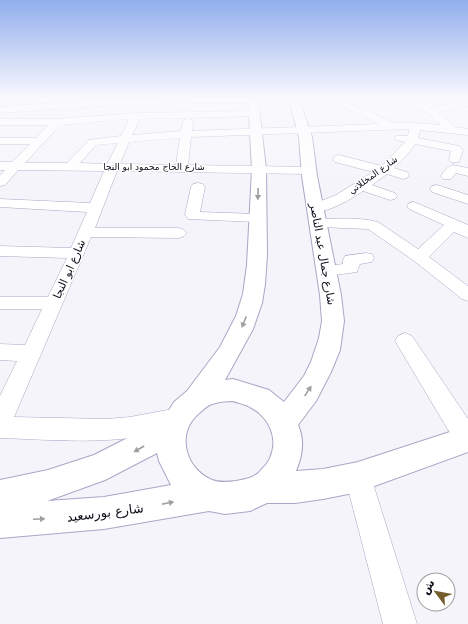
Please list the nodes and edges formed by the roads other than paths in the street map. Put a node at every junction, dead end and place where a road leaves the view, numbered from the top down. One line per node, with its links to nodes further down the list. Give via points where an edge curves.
1 (52, 128): 18 (street)
2 (128, 128): 15 (street, شارع ابو النجا)
3 (187, 128): 14 (street)
4 (203, 128): 14 (street)
5 (256, 128): 26 (street)
6 (297, 128): 12 (street)
7 (370, 128): 10 (street)
8 (412, 128): 16 (street, شارع المخللاتي)
9 (433, 128): 11 (street)
10 (352, 129): 12 (street); 16 (street)
11 (452, 130): 13 (street)
12 (304, 131): 27 (street, شارع جمال عبد الناصر)
13 (468, 132)
14 (186, 134): 15 (street); 25 (street)
15 (126, 138): 23 (street, via 91,143); 24 (street, شارع ابو النجا)
16 (412, 140): 19 (street, via 456,148); 29 (street, شارع المخللاتي, via 405,150)
17 (0, 141): 18 (street)
18 (39, 141): 22 (street)
19 (455, 158)
20 (340, 159): 29 (street)
21 (0, 166): 22 (street, شارع الحاج محمود ابو النجا)
22 (16, 166): 23 (street, شارع الحاج محمود ابو النجا); 31 (street)
23 (70, 167): 24 (street, شارع الحاج محمود ابو النجا)
24 (112, 167): 25 (street, شارع الحاج محمود ابو النجا); 38 (street, شارع ابو النجا)
25 (182, 167): 26 (street, شارع الحاج محمود ابو النجا)
26 (259, 168): 27 (street, شارع الحاج محمود ابو النجا); 40 (street, one-way to 40)
27 (308, 170): 39 (street, شارع جمال عبد الناصر)
28 (468, 172): 30 (street, via 453,169)
29 (379, 173): 32 (street, شارع المخللاتي); 32 (street, via 397,186)
30 (447, 176)
31 (0, 182)
32 (360, 186): 39 (street, شارع المخللاتي)
33 (198, 187): 40 (street, via 193,216)
34 (437, 189): 35 (street)
35 (468, 200)
36 (0, 203): 38 (street)
37 (414, 206): 41 (street)
38 (96, 208): 42 (street, شارع ابو النجا)
39 (317, 215): 46 (street, via 370,224); 48 (street, شارع جمال عبد الناصر)
40 (258, 218): 55 (street, one-way to 55, via 257,266 251,304 243,325 216,373)
41 (465, 230): 46 (street, via 449,228)
42 (86, 232): 43 (street); 45 (street, شارع ابو النجا)
43 (179, 233)
44 (0, 251): 45 (street)
45 (77, 253): 51 (street, شارع ابو النجا)
46 (419, 257): 49 (street)
47 (366, 258): 48 (street, via 351,260 351,268)
48 (327, 271): 57 (street, شارع جمال عبد الناصر, one-way to 48, via 302,400 326,357 333,317)
49 (468, 295)
50 (0, 303): 51 (street)
51 (54, 303): 54 (street, شارع ابو النجا)
52 (405, 341): 59 (street)
53 (0, 352): 54 (street)
54 (31, 352): 56 (street, شارع ابو النجا)
55 (182, 416): 57 (street, via 207,394 233,390 257,396 268,402); 58 (street, via 142,426 112,429); 62 (street, via 170,441 172,455 184,479); 63 (street, one-way to 63, via 136,451 94,470 48,486)
56 (0, 421)
57 (284, 422): 61 (street, via 288,435 285,463)
58 (0, 427)
59 (468, 440): 60 (street)
60 (358, 478): 61 (street, via 295,487); 65 (street)
61 (266, 487): 62 (street, via 241,497 224,498)
62 (208, 495): 64 (street, شارع بورسعيد, one-way to 62, via 104,514)
63 (0, 496)
64 (0, 521)
65 (400, 624)

